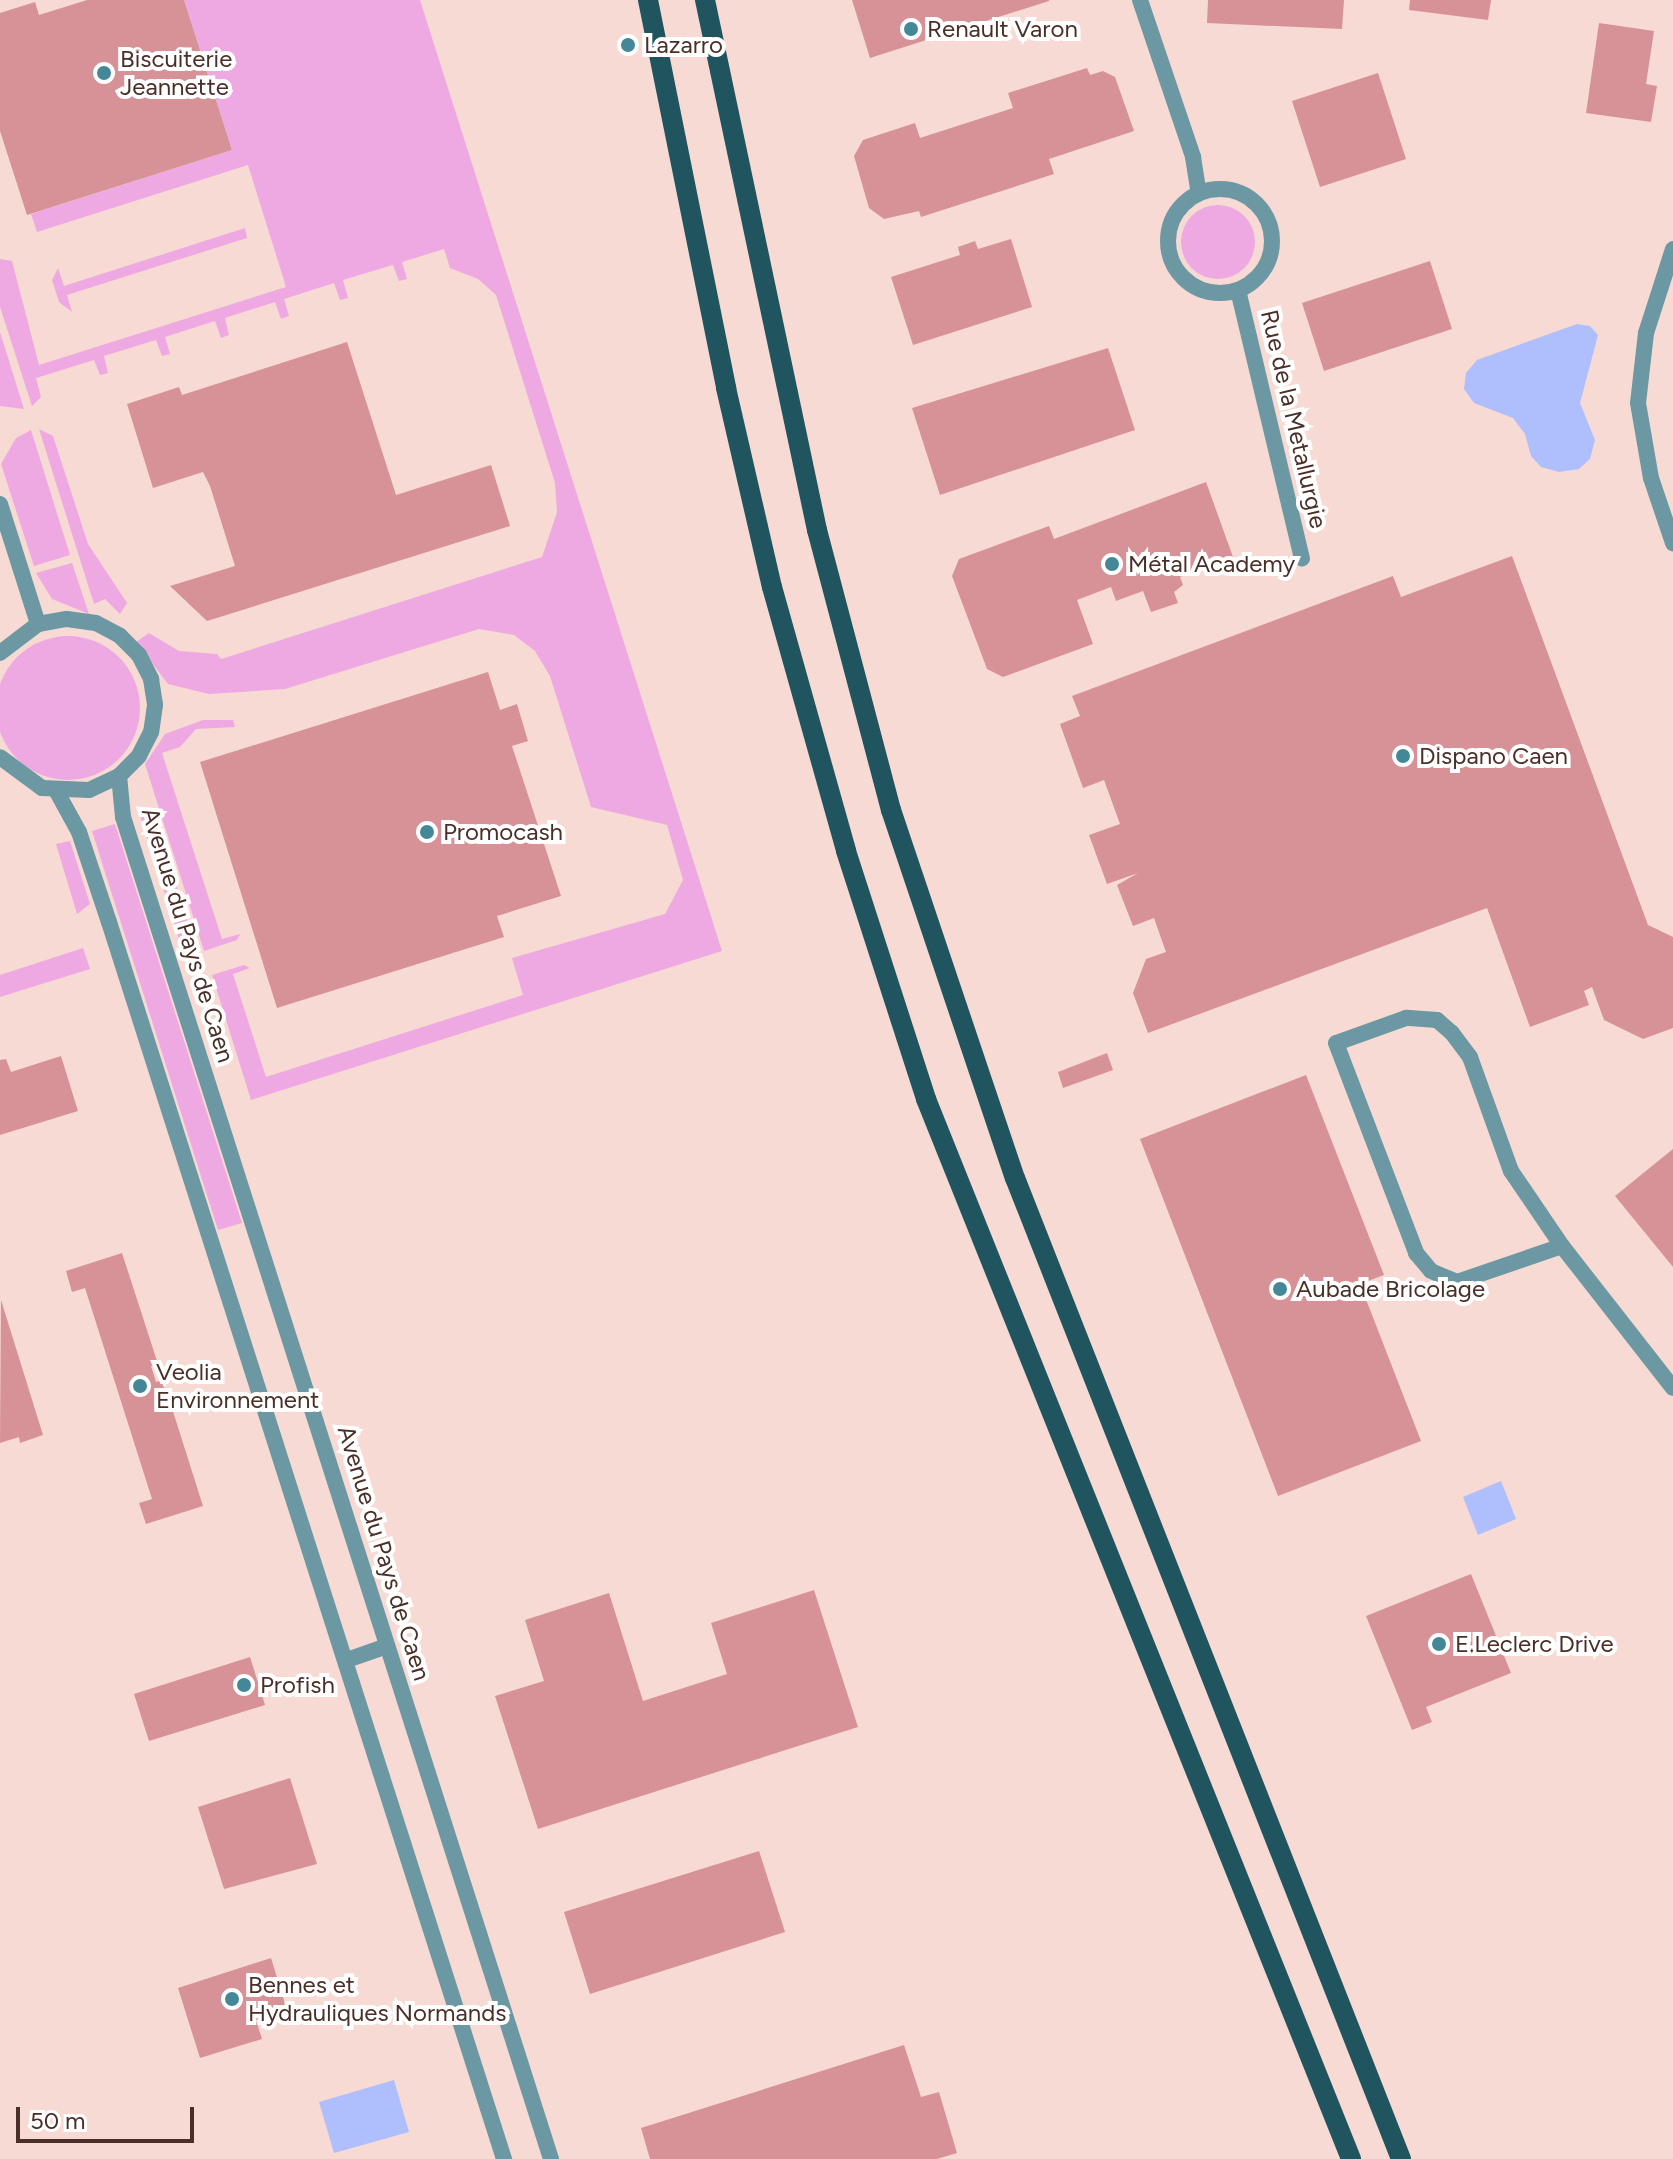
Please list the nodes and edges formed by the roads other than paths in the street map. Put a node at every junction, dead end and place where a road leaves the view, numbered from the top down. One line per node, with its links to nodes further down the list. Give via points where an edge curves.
1 (648, 0): 21 (main road, via 772,587 846,851 926,1099)
2 (705, 0): 22 (main road, via 817,530 896,826 1015,1178)
3 (1140, 0): 4 (street, via 1193,157)
4 (1199, 193): 6 (street, via 1186,201 1170,225 1176,270 1203,291); 6 (street, via 1234,190 1261,208 1269,223 1267,263)
5 (1673, 249): 8 (street, via 1646,333 1638,403 1651,478)
6 (1238, 290): 9 (street, Rue de la Metallurgie)
7 (0, 504): 10 (street)
8 (1673, 543)
9 (1302, 558)
10 (38, 624): 11 (street); 13 (street, via 67,619 96,623 139,655 155,705 151,732 139,756)
11 (0, 653)
12 (0, 757): 14 (street, via 28,782)
13 (119, 776): 14 (street, via 89,790); 17 (street, Avenue du Pays de Caen, via 123,817)
14 (57, 792): 18 (street, via 79,832)
15 (1562, 1246): 15 (street, via 1457,1282 1431,1271 1416,1253 1336,1043 1406,1018 1437,1020 1452,1033 1470,1057 1511,1171); 16 (street)
16 (1673, 1388)
17 (387, 1646): 18 (street); 20 (street, Avenue du Pays de Caen)
18 (347, 1660): 19 (street)
19 (504, 2159)
20 (551, 2159)
21 (1351, 2159)
22 (1401, 2159)

